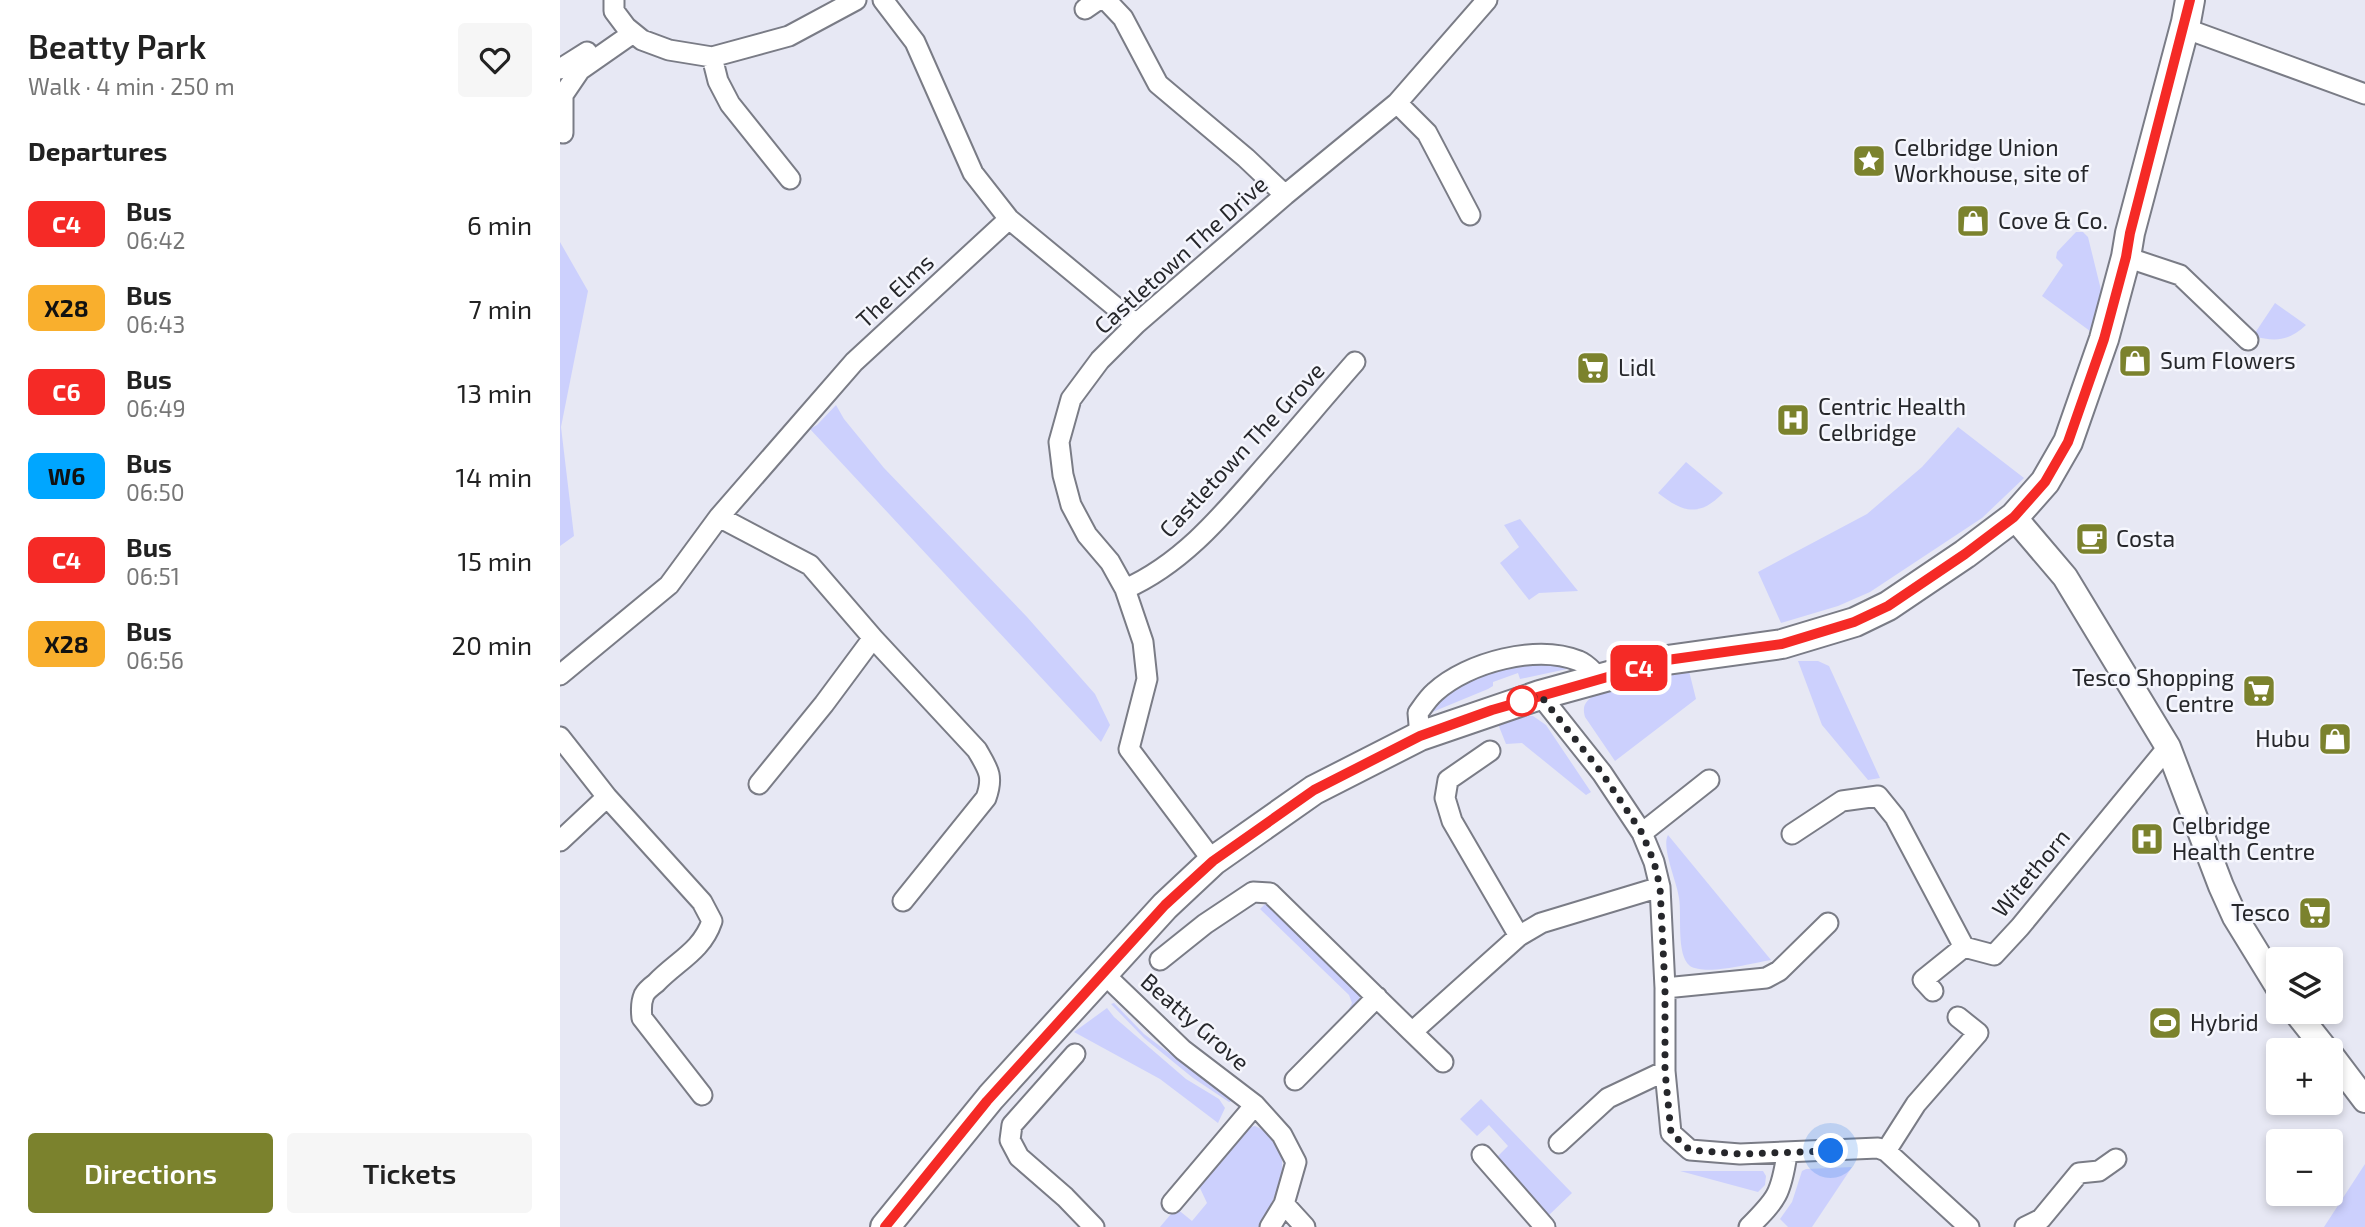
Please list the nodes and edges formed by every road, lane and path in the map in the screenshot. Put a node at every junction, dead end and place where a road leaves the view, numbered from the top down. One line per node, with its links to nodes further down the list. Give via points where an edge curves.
1 (614, 0): 8 (street, via 614,11)
2 (856, 0): 9 (street, via 789,36)
3 (883, 0): 17 (street, via 915,41 973,173)
4 (1106, 0): 15 (street, via 1123,18 1158,84)
5 (1487, 0): 12 (street, Castletown The Drive)
6 (2190, 0): 7 (main road)
7 (2184, 28): 11 (street); 18 (main road)
8 (630, 30): 9 (street, via 669,50); 10 (street); 13 (street, via 580,70 563,95)
9 (712, 57): 14 (street, via 730,104)
10 (560, 69)
11 (2365, 94)
12 (1397, 103): 15 (street, Castletown The Drive); 16 (street, via 1427,133)
13 (563, 133)
14 (790, 179)
15 (1285, 195): 19 (street, Castletown The Drive)
16 (1470, 215)
17 (1009, 219): 19 (street); 22 (street, The Elms, via 854,362)
18 (2126, 257): 20 (street, via 2180,275); 23 (main road, via 2104,339 2068,442 2045,482)
19 (1136, 324): 24 (street, Castletown The Drive, via 1100,360 1071,399 1059,442 1072,505)
20 (2248, 340)
21 (1355, 362): 24 (street, Castletown The Grove, via 1191,548)
22 (719, 517): 25 (street, via 810,565); 26 (street, The Elms, via 669,585)
23 (2014, 517): 27 (main road, via 1888,606 1854,622 1782,644 1667,660); 31 (street, via 2065,576)
24 (1125, 589): 39 (street, Castletown The Drive, via 1143,642 1147,679 1129,749)
25 (873, 638): 34 (street); 41 (street, via 976,750 989,771 986,798)
26 (560, 675)
27 (1600, 678): 28 (main road); 29 (street, via 1582,662 1556,655 1498,661 1454,677 1433,693 1418,713)
28 (1540, 695): 29 (main road); 36 (street)
29 (1420, 736): 39 (main road, via 1314,790)
30 (560, 737): 35 (street)
31 (2168, 747): 44 (street, Witethorn, via 1994,955); 46 (street, via 2221,886)
32 (1490, 751): 43 (street, via 1448,780 1445,798 1452,821)
33 (1709, 780): 36 (street)
34 (759, 784)
35 (607, 797): 38 (street); 60 (street, via 702,901 712,921 707,936 644,994 641,1006 642,1018)
36 (1642, 833): 40 (street)
37 (1792, 834): 44 (street, via 1842,801 1878,796 1895,817)
38 (560, 841)
39 (1213, 861): 47 (main road, via 1165,905)
40 (1660, 887): 43 (street, via 1541,923); 48 (street)
41 (903, 901)
42 (1828, 923): 48 (street, via 1766,978)
43 (1519, 936): 53 (street)
44 (1964, 947): 49 (street, via 1923,980)
45 (1160, 960): 50 (street, via 1253,892 1270,893)
46 (2266, 968)
47 (1104, 974): 62 (street, Beatty Grove, via 1183,1050); 71 (main road, via 987,1101)
48 (1665, 988): 57 (street)
49 (1933, 990)
50 (1377, 997): 53 (street); 59 (street)
51 (1958, 1017): 64 (street, via 1978,1033 1916,1104)
52 (2305, 1024): 54 (street)
53 (1412, 1032): 56 (street)
54 (2317, 1038)
55 (1075, 1054): 72 (street, via 1012,1125 1010,1140 1019,1157)
56 (1443, 1062)
57 (1665, 1071): 63 (street, via 1608,1098); 65 (street, via 1671,1133 1690,1150)
58 (2343, 1071): 61 (street)
59 (1295, 1080)
60 (702, 1095)
61 (2365, 1100)
62 (1255, 1105): 68 (street, Beatty Grove); 69 (street, Beatty Grove, via 1282,1135 1296,1162)
63 (1559, 1143)
64 (1886, 1151): 65 (street, via 1860,1148); 77 (street)
65 (1787, 1154): 76 (street, via 1783,1185)
66 (1482, 1156): 75 (street)
67 (2116, 1159): 70 (street, via 2099,1171 2079,1173)
68 (1172, 1203)
69 (1284, 1203): 73 (street, Beatty Grove); 74 (street)
70 (2038, 1224)
71 (884, 1227)
72 (1094, 1227)
73 (1270, 1227)
74 (1305, 1227)
75 (1545, 1227)
76 (1749, 1227)
77 (1969, 1227)

